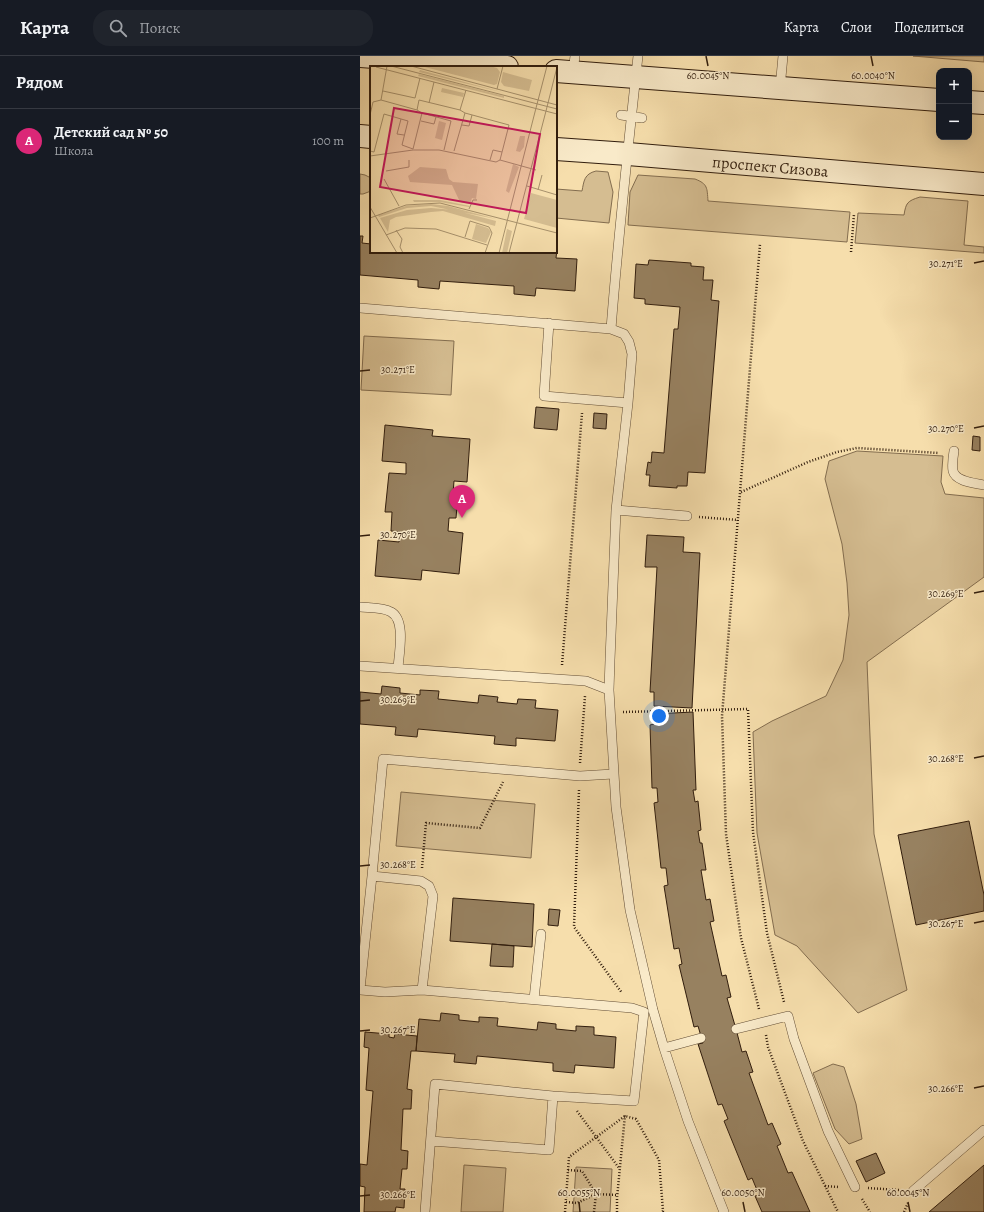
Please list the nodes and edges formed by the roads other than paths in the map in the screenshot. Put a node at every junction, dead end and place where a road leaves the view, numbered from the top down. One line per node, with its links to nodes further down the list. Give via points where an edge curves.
1 (373, 56): 3 (street)
2 (783, 56): 6 (lane)
3 (495, 66)
4 (568, 66): 5 (street)
5 (637, 66): 6 (street); 11 (lane)
6 (780, 88): 7 (street)
7 (936, 100)
8 (972, 102): 9 (street)
9 (984, 103)
10 (621, 116): 11 (lane)
11 (632, 117): 12 (lane); 16 (lane)
12 (642, 118)
13 (360, 136): 14 (street)
14 (370, 137)
15 (557, 149): 16 (street, проспект Сизова)
16 (628, 154): 17 (street, проспект Сизова); 20 (lane)
17 (984, 184)
18 (360, 308): 19 (lane)
19 (549, 323): 20 (lane); 21 (lane, via 544,396)
20 (610, 329): 21 (lane, via 624,334 632,354)
21 (628, 403): 24 (lane)
22 (954, 453): 23 (lane, via 953,471 956,477)
23 (984, 485)
24 (616, 510): 25 (lane); 29 (lane)
25 (687, 516)
26 (360, 608): 28 (lane, via 390,611 397,617 401,626)
27 (360, 666): 28 (lane)
28 (398, 668): 29 (lane, via 586,681)
29 (609, 690): 30 (lane)
30 (613, 774): 31 (lane, via 580,776 383,759); 36 (lane, via 630,910)
31 (372, 876): 33 (lane); 34 (lane, via 421,881 429,886 433,896)
32 (541, 934): 35 (lane)
33 (360, 990): 34 (lane)
34 (422, 990): 35 (lane)
35 (534, 999): 37 (lane, via 632,1008)
36 (653, 1010): 37 (lane); 40 (lane)
37 (644, 1012): 41 (lane, via 634,1101)
38 (736, 1029): 44 (lane, via 788,1016 828,1131)
39 (701, 1038): 40 (lane)
40 (664, 1048): 47 (lane, via 688,1122)
41 (553, 1096): 43 (lane, via 549,1150); 43 (lane, via 435,1084)
42 (984, 1130): 45 (lane)
43 (431, 1141): 46 (lane)
44 (855, 1187)
45 (913, 1191)
46 (425, 1212)
47 (724, 1212)

